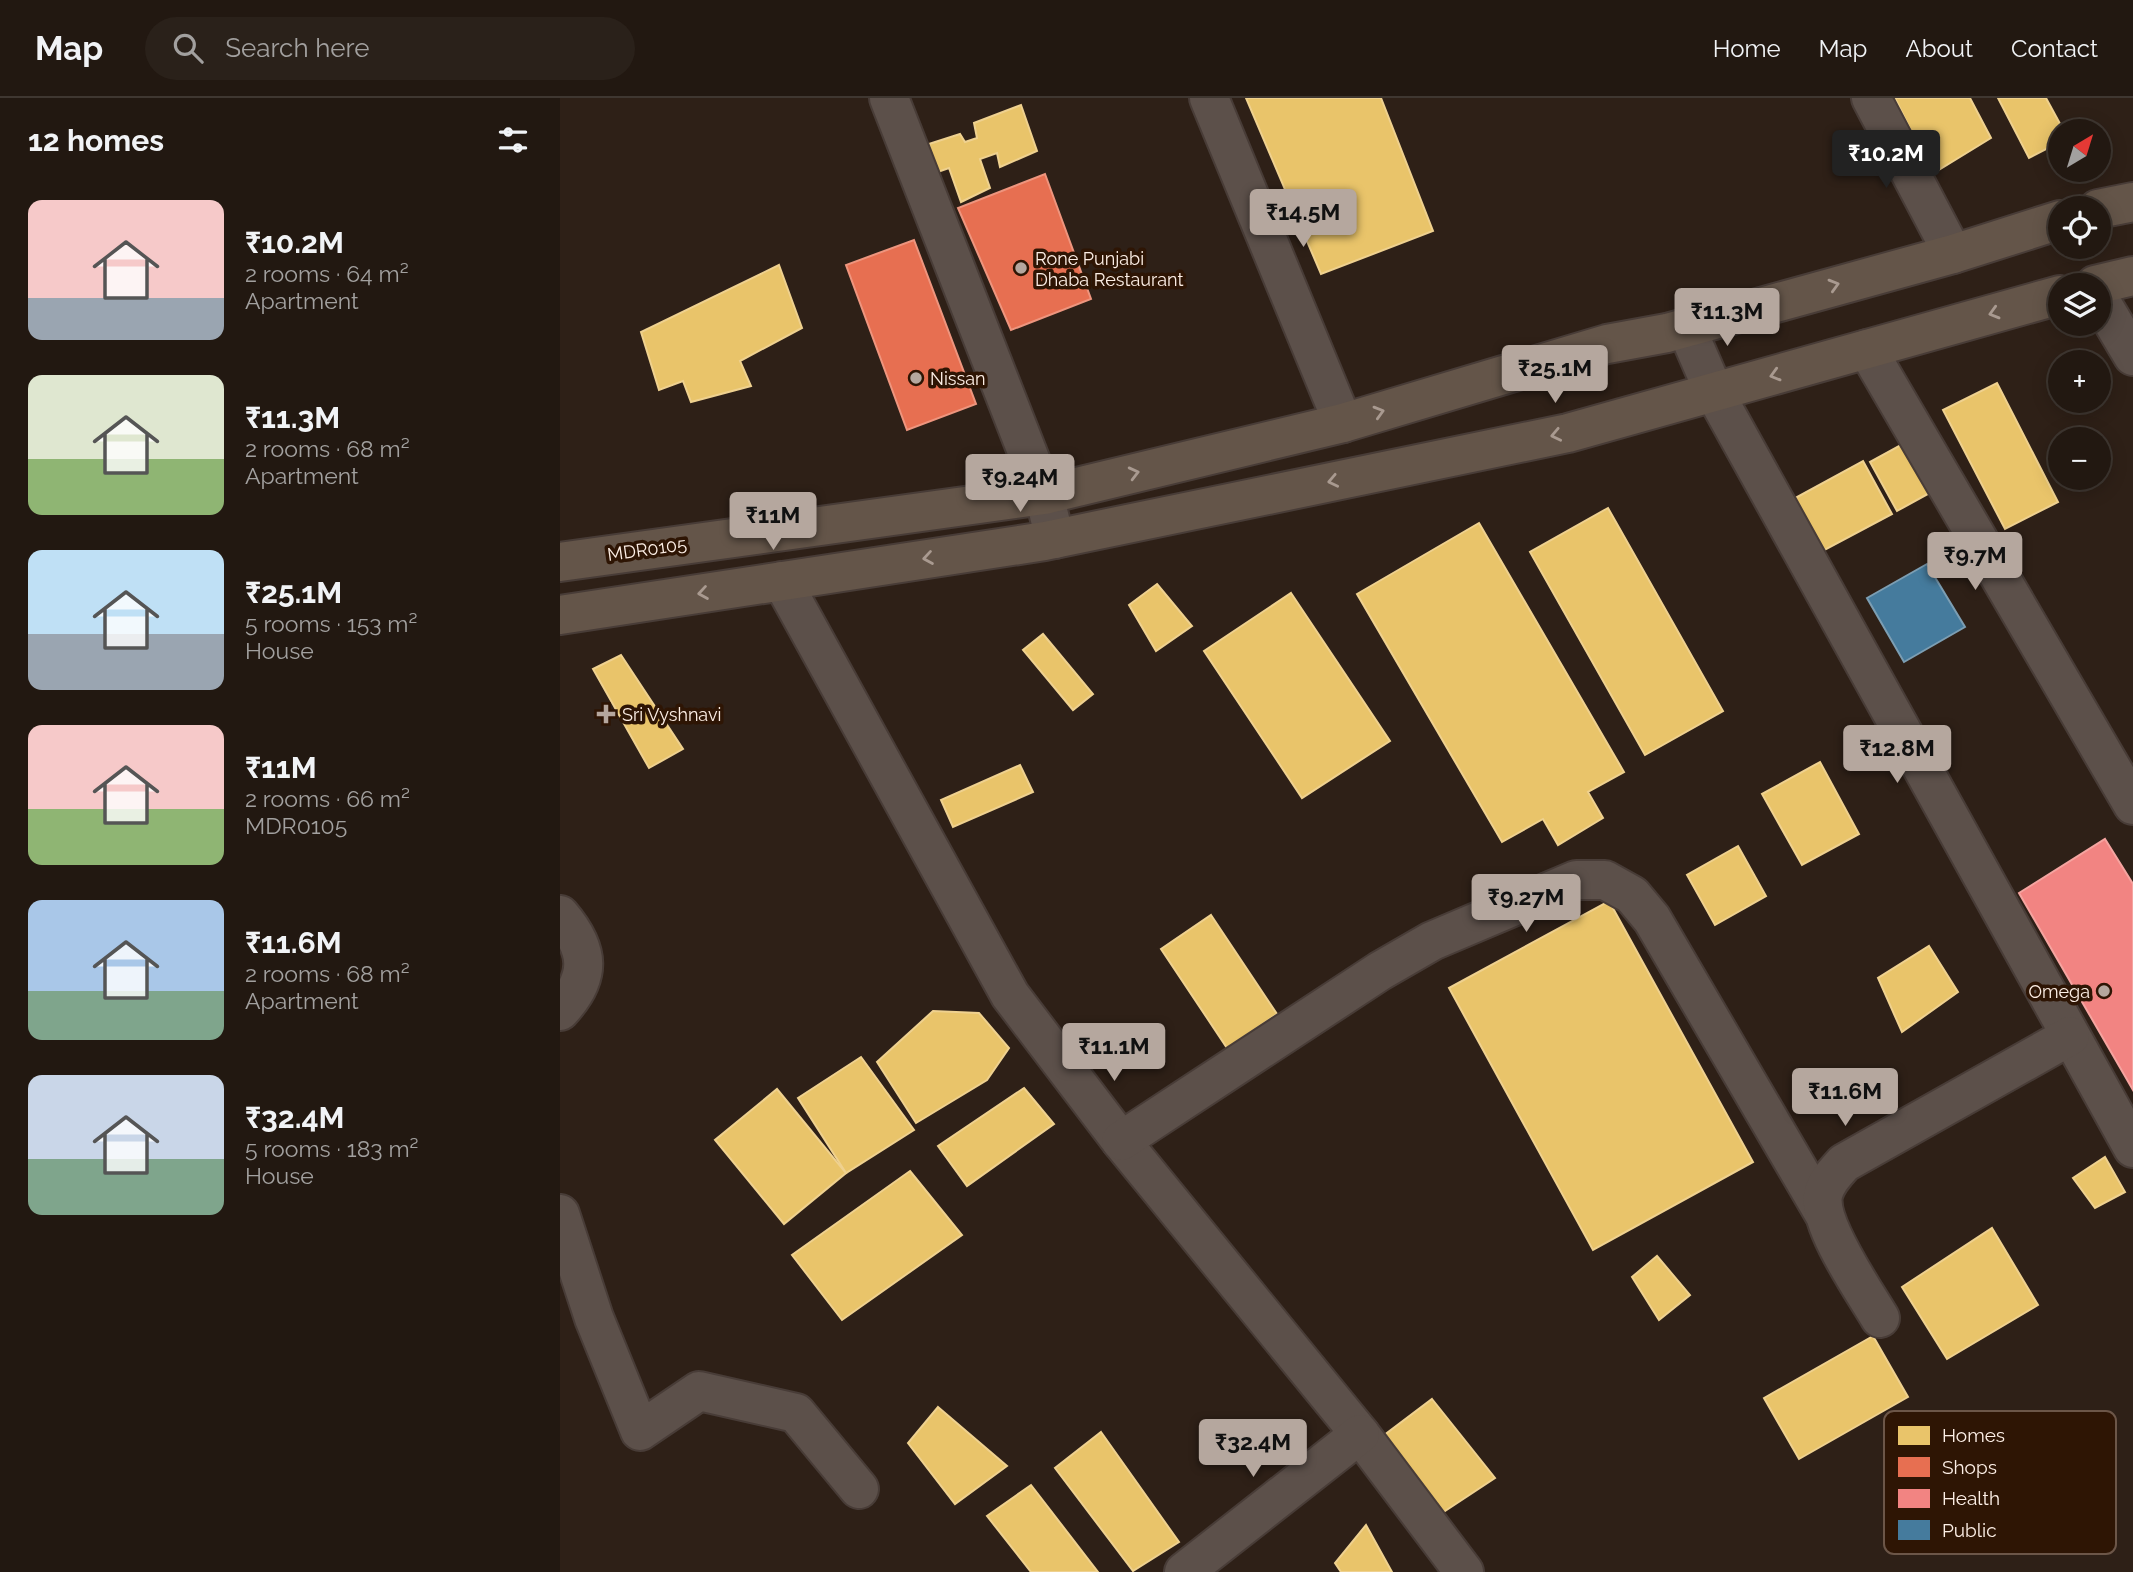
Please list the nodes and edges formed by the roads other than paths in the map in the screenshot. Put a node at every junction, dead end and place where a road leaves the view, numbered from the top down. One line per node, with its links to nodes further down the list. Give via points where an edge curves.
1 (889, 98): 17 (street)
2 (1209, 98): 16 (street)
3 (1871, 98): 7 (street)
4 (2133, 202): 5 (main road)
5 (2111, 206)
6 (2048, 224): 7 (main road, MDR0105)
7 (1953, 254): 12 (main road, MDR0105, one-way to 7)
8 (2133, 276): 9 (main road)
9 (2111, 281)
10 (2048, 298): 13 (main road, one-way to 13)
11 (2111, 320): 14 (street)
12 (1686, 327): 15 (street); 16 (main road, MDR0105, one-way to 12, via 1607,345)
13 (1867, 349): 15 (main road, one-way to 15); 22 (street)
14 (2133, 356)
15 (1714, 392): 18 (main road, one-way to 18, via 1568,433); 25 (street)
16 (1343, 423): 17 (main road, MDR0105, one-way to 16)
17 (1044, 495): 18 (street); 19 (main road, MDR0105)
18 (1055, 539): 20 (main road, one-way to 20)
19 (560, 562)
20 (782, 581): 21 (main road, one-way to 21); 26 (street, via 1010,995)
21 (560, 615)
22 (2133, 805)
23 (560, 915): 24 (street, via 584,954 582,979)
24 (560, 1011)
25 (2070, 1036): 27 (street); 28 (street, via 1844,1163 1829,1179 1823,1195)
26 (1121, 1141): 28 (street, via 1432,941 1576,880 1605,880 1632,895 1652,919); 32 (street)
27 (2133, 1149)
28 (1824, 1212): 30 (street, via 1829,1230)
29 (560, 1213): 31 (street)
30 (1880, 1318)
31 (577, 1320): 33 (street, via 640,1431 699,1391 796,1413)
32 (1360, 1434): 34 (street); 35 (street)
33 (859, 1489)
34 (1184, 1572)
35 (1464, 1572)

